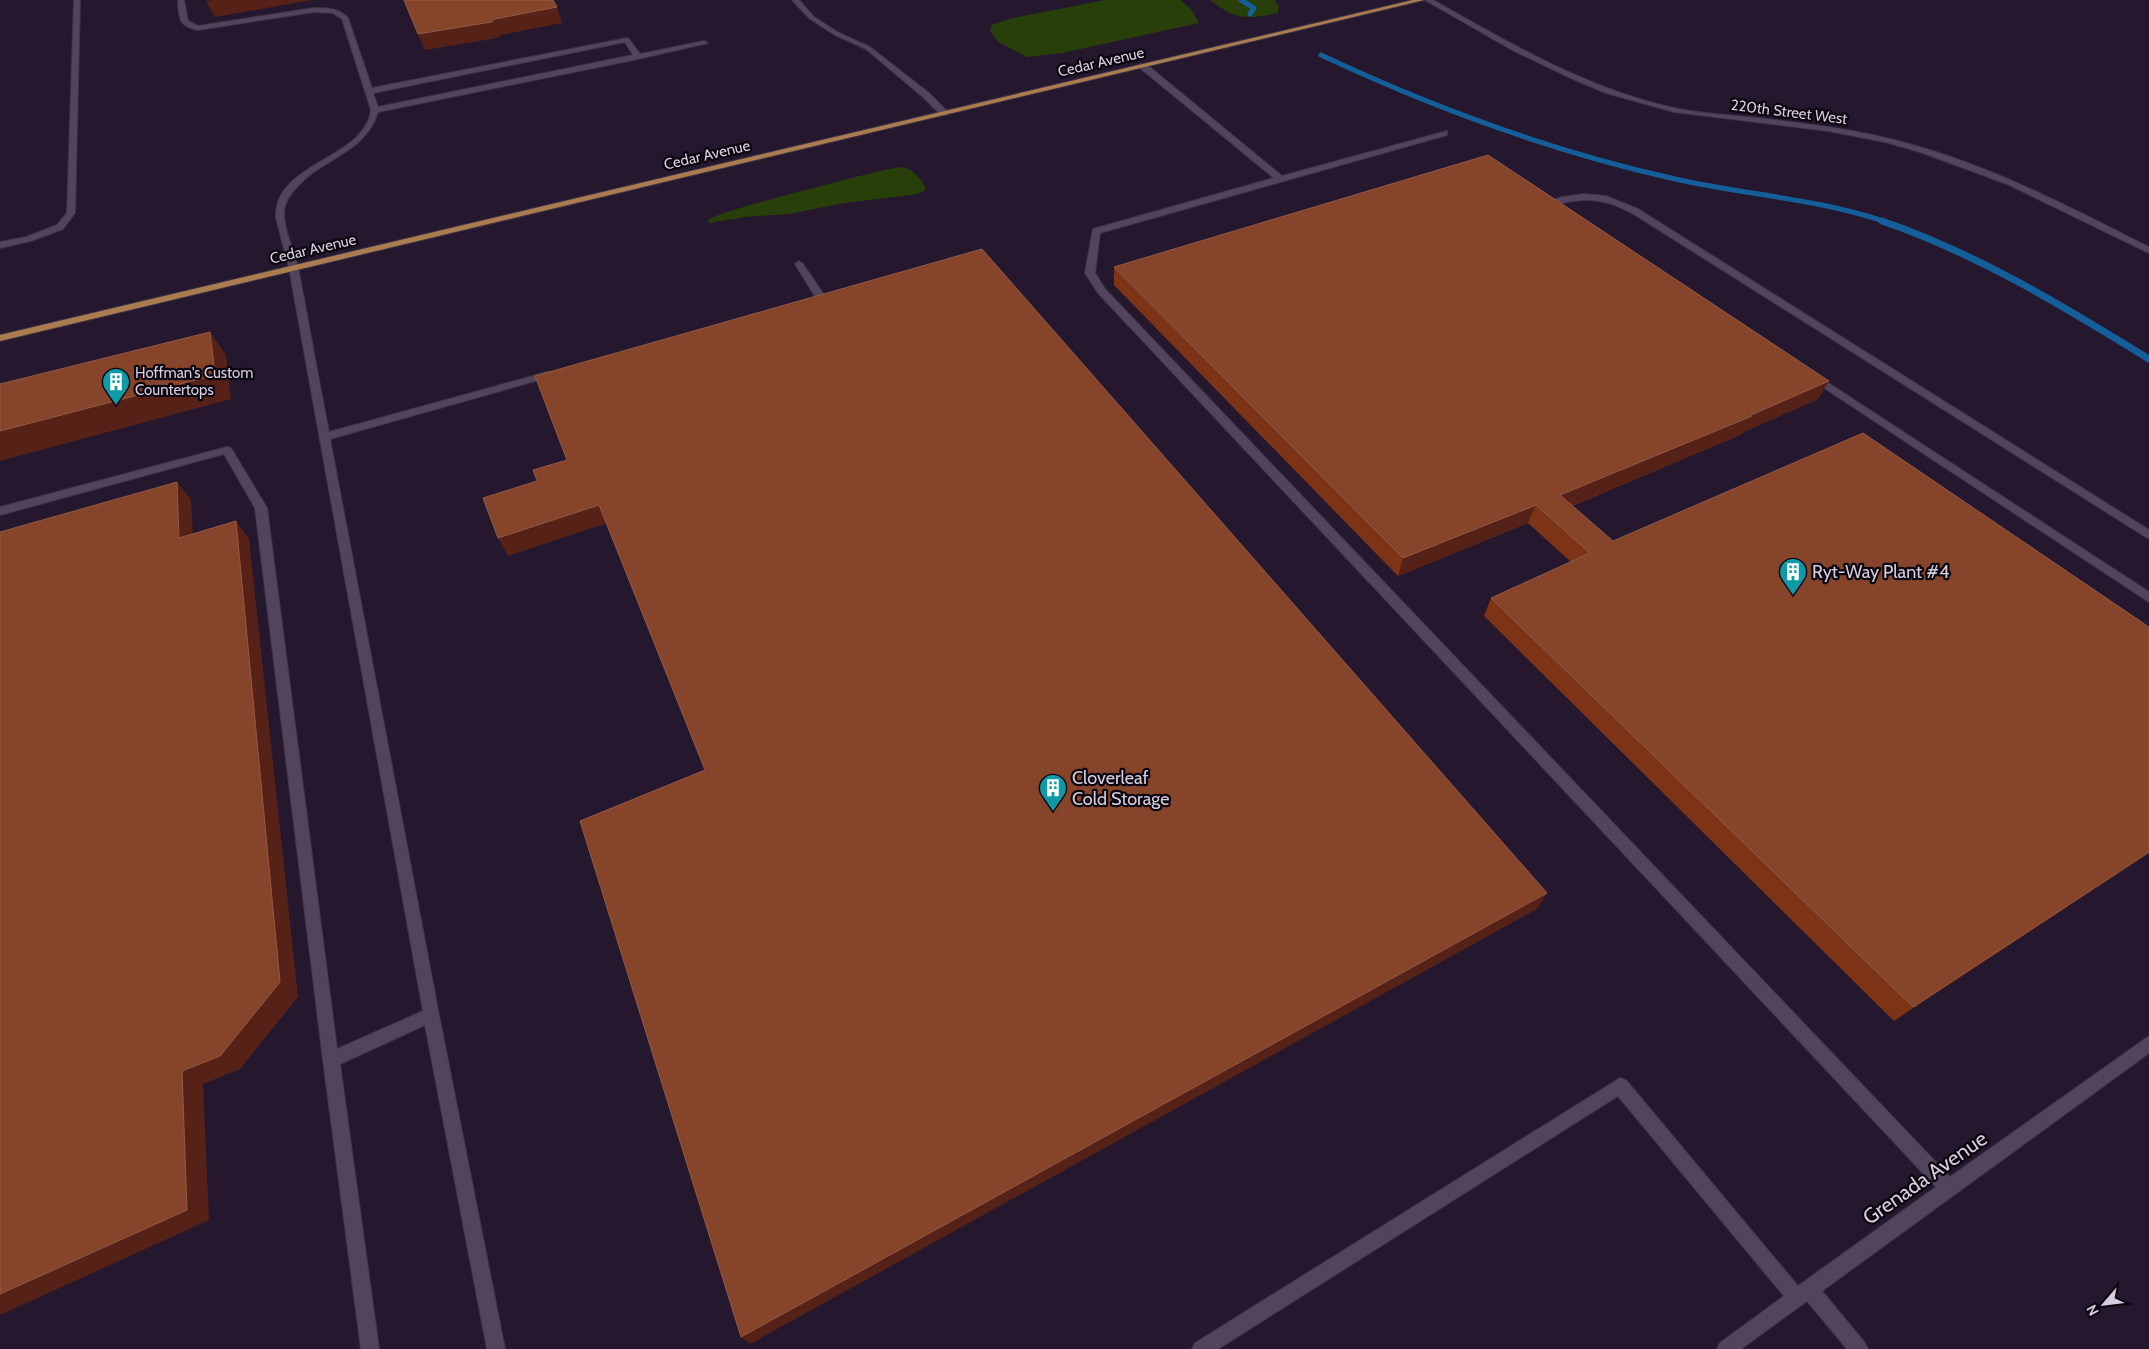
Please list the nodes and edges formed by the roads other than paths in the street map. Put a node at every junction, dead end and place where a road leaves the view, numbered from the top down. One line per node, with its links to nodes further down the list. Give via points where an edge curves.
1 (77, 0): 15 (street, via 71,213 60,227)
2 (181, 0): 9 (street, via 183,21 198,28 301,11 326,10 341,14)
3 (795, 0): 11 (street, via 812,18 836,34 868,48)
4 (1421, 0): 8 (main road, Cedar Avenue)
5 (1428, 0): 16 (street, 220th Street West, via 1526,56 1563,74 1618,94 1673,109 1855,134 1922,150 2012,183)
6 (704, 43): 7 (street)
7 (638, 57): 9 (street, via 627,40); 10 (street)
8 (1143, 66): 11 (main road, Cedar Avenue); 13 (street)
9 (370, 91): 10 (street)
10 (375, 110): 18 (street, via 373,124 363,135 303,177 284,199 280,209 281,221)
11 (944, 113): 18 (main road, Cedar Avenue)
12 (1444, 133): 13 (street)
13 (1280, 179): 30 (street, via 1096,231 1090,273 1101,291)
14 (1566, 213): 25 (street, via 1546,200 1587,195 1613,201 1635,212)
15 (0, 245)
16 (2149, 250)
17 (799, 264): 19 (street)
18 (293, 268): 20 (main road, Cedar Avenue); 23 (street)
19 (821, 298)
20 (0, 338)
21 (563, 370): 23 (street)
22 (1803, 370): 26 (street)
23 (324, 437): 27 (street)
24 (0, 511): 29 (street, via 227,450 261,508)
25 (2149, 535)
26 (2149, 598)
27 (431, 1016): 29 (street); 33 (street)
28 (2149, 1044): 30 (street, Grenada Avenue)
29 (331, 1060): 32 (street)
30 (1950, 1189): 31 (street, Grenada Avenue)
31 (1803, 1293): 34 (street, via 1620,1086); 35 (street, Grenada Avenue); 36 (street)
32 (370, 1349)
33 (496, 1349)
34 (1201, 1349)
35 (1726, 1349)
36 (1859, 1349)

